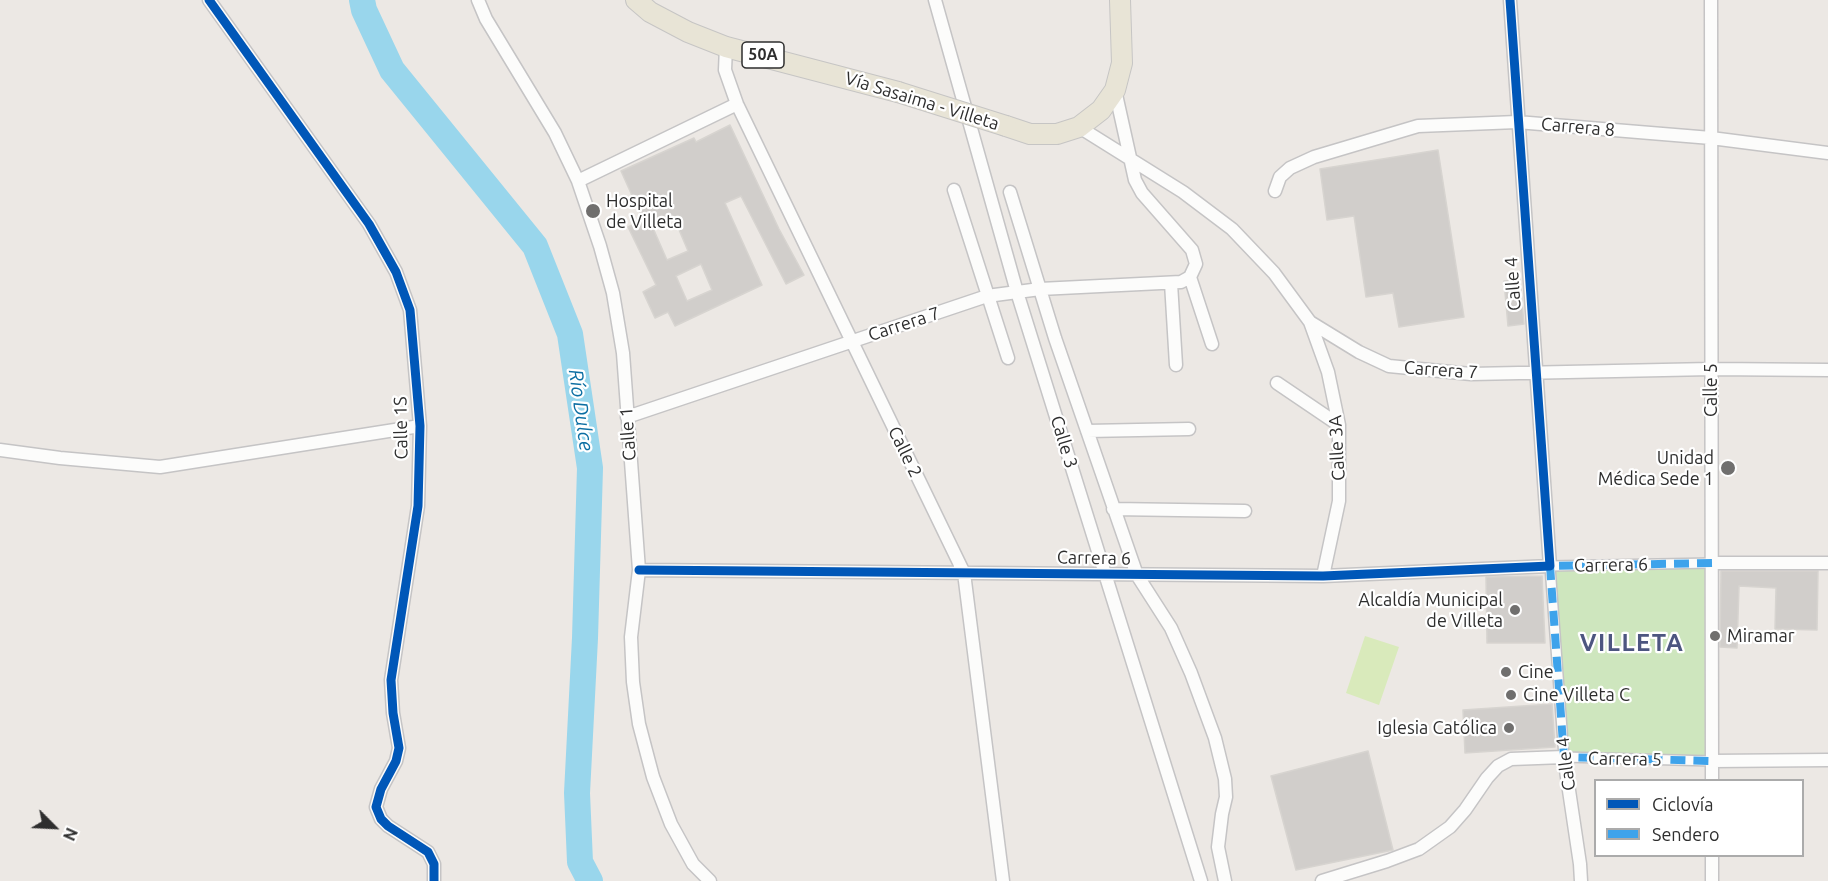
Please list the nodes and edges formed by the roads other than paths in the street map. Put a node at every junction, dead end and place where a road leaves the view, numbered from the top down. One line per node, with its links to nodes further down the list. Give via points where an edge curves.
1 (209, 0): 36 (street, Calle 1S, via 369,224 396,272 410,310)
2 (478, 0): 16 (street, Calle 1, via 555,133)
3 (636, 0): 8 (main road, Vía Sasaima - Villeta / 50A, via 688,32)
4 (935, 0): 23 (street, Calle 3)
5 (1120, 0): 9 (main road, Vía Sasaima - Villeta / 50A, via 1122,63)
6 (1509, 0): 11 (street, Calle 4)
7 (1711, 0): 13 (street, Calle 5)
8 (726, 46): 10 (street, Calle 2, via 725,70); 12 (main road, Vía Sasaima - Villeta / 50A, bridge, via 898,92 1030,134 1057,134)
9 (1115, 90): 12 (main road, Vía Sasaima - Villeta / 50A, via 1101,110); 15 (street)
10 (737, 104): 16 (street); 26 (street, Calle 2)
11 (1517, 122): 13 (street, Carrera 8); 18 (street, Carrera 8, via 1418,126 1370,139 1290,168 1280,177); 32 (street, Calle 4)
12 (1079, 127): 15 (street, Carrera 7)
13 (1711, 138): 14 (street, Carrera 8); 30 (street, Calle 5)
14 (1828, 153)
15 (1131, 160): 20 (street, via 1142,193 1192,250 1196,264); 25 (street, Carrera 7, via 1184,192 1232,229 1274,273)
16 (578, 181): 34 (street, Calle 1, via 613,293 623,353)
17 (954, 190): 24 (street)
18 (1275, 191)
19 (1010, 192): 22 (street, Calle 3)
20 (1190, 277): 21 (street, Carrera 7); 27 (street)
21 (1171, 283): 22 (street, Carrera 7); 29 (street)
22 (1040, 289): 23 (street, Carrera 7); 38 (street, Calle 3)
23 (1017, 292): 24 (street, Carrera 7); 47 (street, Calle 3)
24 (987, 296): 26 (street, Carrera 7); 28 (street)
25 (1310, 322): 32 (street, Carrera 7, via 1389,366 1471,374); 35 (street, Calle 3A, via 1328,372)
26 (851, 341): 34 (street, Carrera 7); 46 (street, Calle 2)
27 (1212, 344)
28 (1008, 358)
29 (1176, 365)
30 (1711, 369): 31 (street, Carrera 7); 32 (street, Carrera 7); 43 (street, Calle 5)
31 (1828, 370)
32 (1536, 372): 44 (street, Calle 4)
33 (1277, 383): 35 (street)
34 (627, 417): 45 (street, Calle 1)
35 (1338, 424): 49 (street, Calle 3A, via 1339,501)
36 (420, 426): 39 (street, via 160,467); 55 (street, Calle 1S, via 418,506 391,680 399,748 376,807 388,826 428,852 434,864)
37 (1189, 429): 38 (street)
38 (1087, 431): 40 (street, Calle 3)
39 (0, 450)
40 (1113, 509): 41 (street); 48 (street, Calle 3)
41 (1245, 511)
42 (1828, 563): 43 (street, Carrera 6)
43 (1712, 564): 44 (street, Carrera 6); 52 (street, Calle 5)
44 (1550, 566): 49 (street, Carrera 6); 50 (street, Calle 4)
45 (639, 570): 46 (street, Carrera 6); 56 (street, Calle 1, via 632,637 639,724 652,777 671,824 693,864)
46 (964, 573): 47 (street, Carrera 6); 57 (street, Calle 2)
47 (1104, 574): 48 (street, Carrera 6); 58 (street, Calle 3)
48 (1137, 574): 49 (street, Carrera 6); 59 (street, Calle 3, via 1171,628 1215,738 1225,779 1218,848)
49 (1323, 576)
50 (1564, 757): 52 (street, Carrera 5); 60 (street, Carrera 5, via 1510,759 1487,778 1450,827 1419,849); 61 (street, Calle 4)
51 (1828, 760): 52 (street, Carrera 5)
52 (1712, 761): 53 (street, Calle 5)
53 (1712, 779)
54 (1712, 857): 62 (street)
55 (434, 881)
56 (710, 881)
57 (1003, 881)
58 (1202, 881)
59 (1225, 881)
60 (1322, 881)
61 (1581, 881)
62 (1712, 881)

